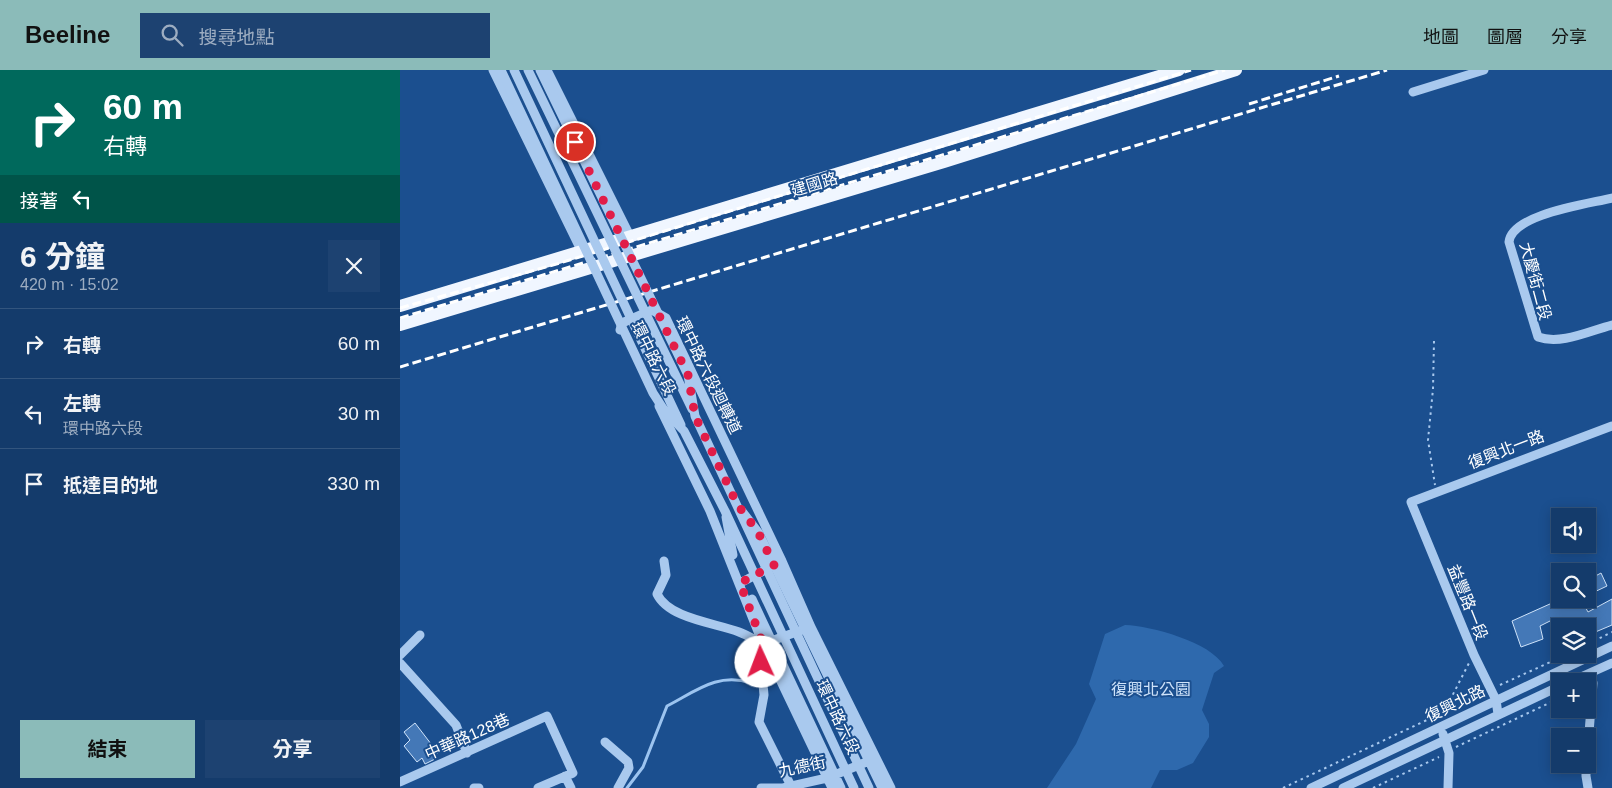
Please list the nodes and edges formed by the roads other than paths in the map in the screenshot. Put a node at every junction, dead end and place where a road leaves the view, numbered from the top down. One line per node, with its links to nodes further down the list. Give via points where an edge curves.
1 (493, 70): 13 (street)
2 (501, 70): 19 (street, 環中路六段, bridge, via 653,393)
3 (514, 70): 19 (street, bridge)
4 (528, 70): 17 (street, bridge)
5 (540, 70): 17 (street, 環中路六段, bridge, via 688,375)
6 (547, 70): 12 (street)
7 (1180, 70): 12 (main road, 建國路)
8 (1236, 70): 15 (main road, 建國路, via 944,162)
9 (1484, 70): 10 (street)
10 (1413, 92)
11 (1612, 198): 16 (street, 大慶街二段, via 1530,218 1513,232 1509,242 1538,337 1559,340)
12 (630, 236): 13 (main road, 建國路)
13 (581, 250): 14 (main road, 建國路)
14 (400, 306)
15 (400, 324)
16 (1612, 325)
17 (695, 416): 21 (street, 環中路六段, bridge)
18 (1612, 426): 20 (street, 復興北一路)
19 (684, 431): 22 (street, 環中路六段, bridge)
20 (1411, 502): 35 (street, 益豐路一段)
21 (737, 504): 24 (street, 環中路六段); 57 (street, 環中路六段, bridge)
22 (725, 511): 25 (street, via 732,553); 56 (street, 環中路六段, bridge)
23 (664, 560): 28 (street, via 666,576 657,594 661,602 698,621)
24 (778, 563): 25 (street); 25 (street, 環中路六段迴轉道, via 666,318 652,310 622,323 621,334 681,451); 26 (street, 環中路六段)
25 (742, 582): 28 (street)
26 (808, 628): 28 (street); 41 (street, 環中路六段)
27 (420, 636): 30 (street)
28 (767, 643): 44 (street); 46 (street, via 761,662 764,695 759,722)
29 (1612, 646): 35 (street, 復興北路)
30 (402, 651)
31 (400, 663): 40 (street, via 456,725)
32 (1612, 663): 33 (street)
33 (1590, 673)
34 (1551, 690): 36 (street, 復興北路)
35 (1496, 700): 36 (street, 益豐路一段); 37 (street, 復興北路)
36 (1498, 714): 38 (street, 復興北路)
37 (1439, 727): 38 (street); 60 (street, 復興北路)
38 (1445, 739): 61 (street, 復興北路); 62 (street, via 1449,753)
39 (605, 742): 52 (street, via 628,762 629,768)
40 (467, 753): 43 (street, 中華路128巷, via 547,716 573,773); 45 (street, 中華路128巷)
41 (873, 759): 44 (street, 九德街); 58 (street, 環中路六段); 59 (street)
42 (1586, 773): 63 (street)
43 (565, 776): 50 (street); 51 (street)
44 (831, 777): 46 (street, 九德街); 54 (street); 55 (street)
45 (400, 782)
46 (791, 786): 47 (street, 九德街)
47 (771, 787): 53 (street, 九德街)
48 (474, 788): 49 (street)
49 (479, 788)
50 (538, 788)
51 (571, 788)
52 (618, 788)
53 (761, 788)
54 (832, 788)
55 (841, 788)
56 (854, 788)
57 (869, 788)
58 (882, 788)
59 (891, 788)
60 (1312, 788)
61 (1343, 788)
62 (1448, 788)
63 (1588, 788)

